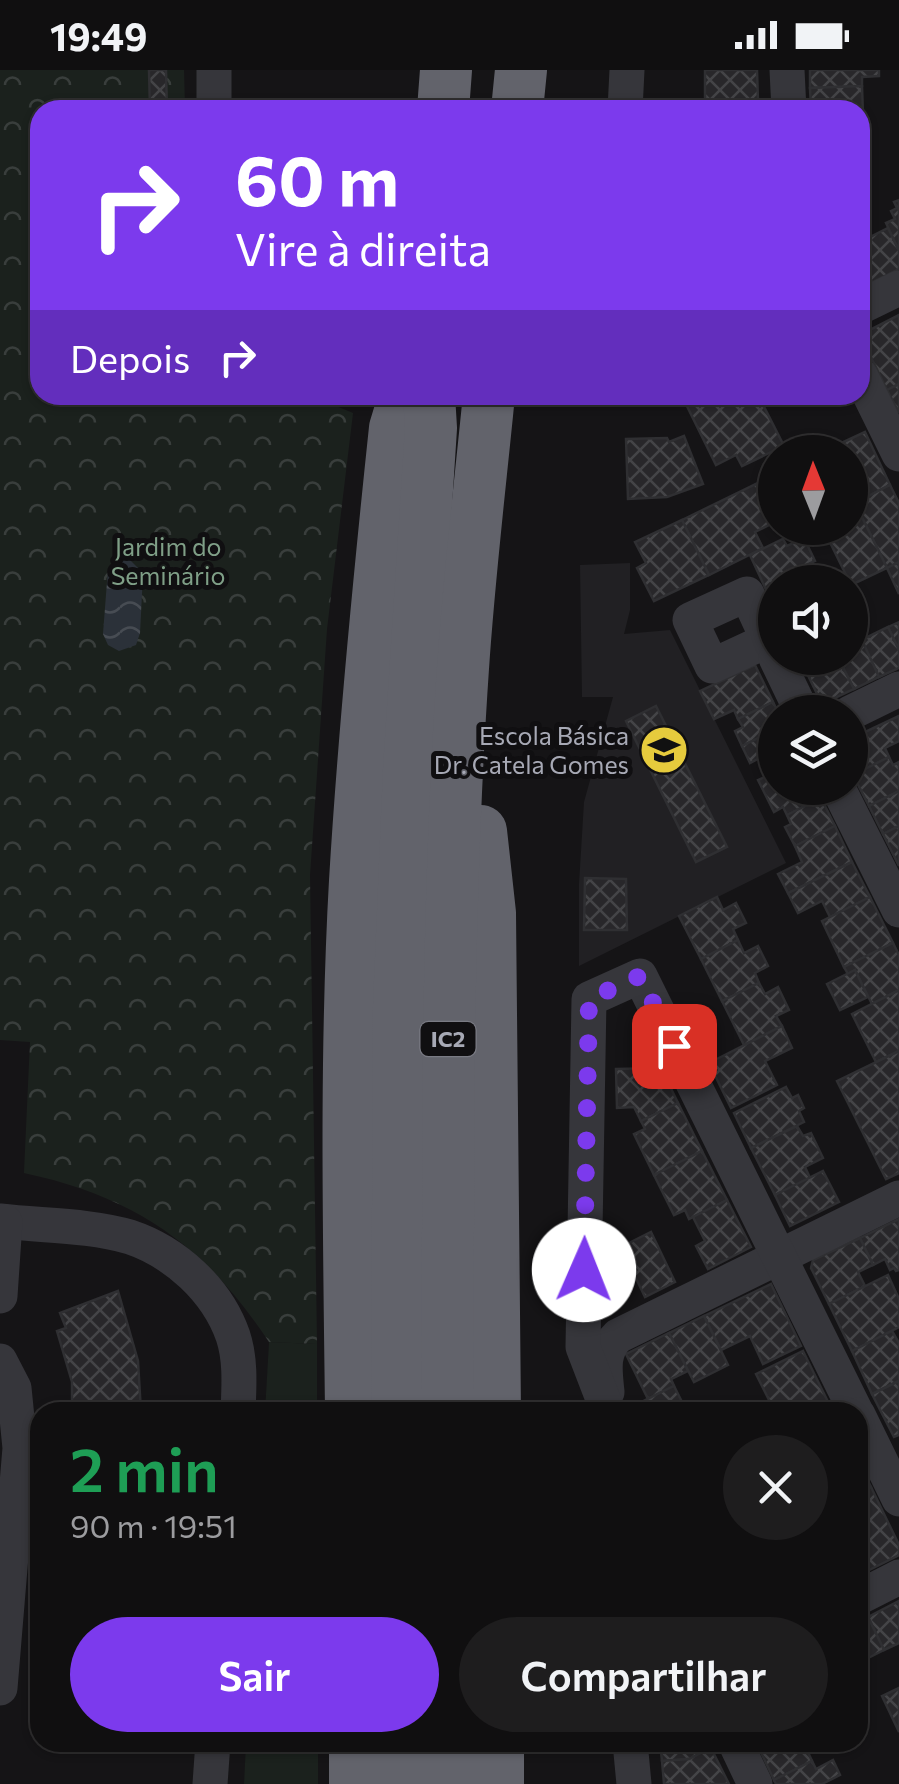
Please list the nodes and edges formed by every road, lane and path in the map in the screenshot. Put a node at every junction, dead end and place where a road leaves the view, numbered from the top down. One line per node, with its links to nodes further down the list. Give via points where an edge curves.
1 (214, 70): 6 (street)
2 (446, 70): 7 (highway)
3 (521, 70): 8 (highway)
4 (627, 70): 9 (street)
5 (788, 70): 10 (street)
6 (214, 100)
7 (443, 100)
8 (518, 100)
9 (626, 100)
10 (789, 100)
11 (899, 288): 12 (street)
12 (870, 302)
13 (870, 396): 17 (street)
14 (402, 405): 29 (highway, via 372,655 355,885)
15 (430, 405): 30 (highway, IC2, via 399,1005)
16 (488, 405): 18 (highway, IC2)
17 (899, 454)
18 (463, 665): 31 (highway, IC2, via 448,1058); 32 (highway, via 490,913)
19 (899, 689): 20 (street)
20 (868, 704)
21 (846, 805): 22 (street)
22 (899, 910)
23 (899, 1198): 25 (street)
24 (3, 1222): 26 (street); 28 (street, via 114,1234 174,1258 208,1292 232,1336)
25 (779, 1256): 33 (street, via 640,976 589,999 583,1347); 34 (street, via 618,1336 605,1355); 35 (street)
26 (0, 1296)
27 (0, 1361): 38 (street, via 14,1388 20,1426)
28 (238, 1402)
29 (351, 1402)
30 (397, 1402)
31 (448, 1402)
32 (495, 1402)
33 (606, 1402)
34 (608, 1402)
35 (851, 1402)
36 (868, 1436): 37 (street)
37 (899, 1499)
38 (6, 1549): 41 (street)
39 (899, 1577): 40 (street)
40 (868, 1593)
41 (0, 1688)
42 (212, 1752): 49 (street)
43 (355, 1752): 50 (highway)
44 (400, 1752): 51 (highway)
45 (448, 1752): 52 (highway)
46 (498, 1752): 53 (highway)
47 (631, 1752): 54 (street)
48 (739, 1752): 55 (street)
49 (210, 1784)
50 (355, 1784)
51 (400, 1784)
52 (448, 1784)
53 (498, 1784)
54 (634, 1784)
55 (755, 1784)

